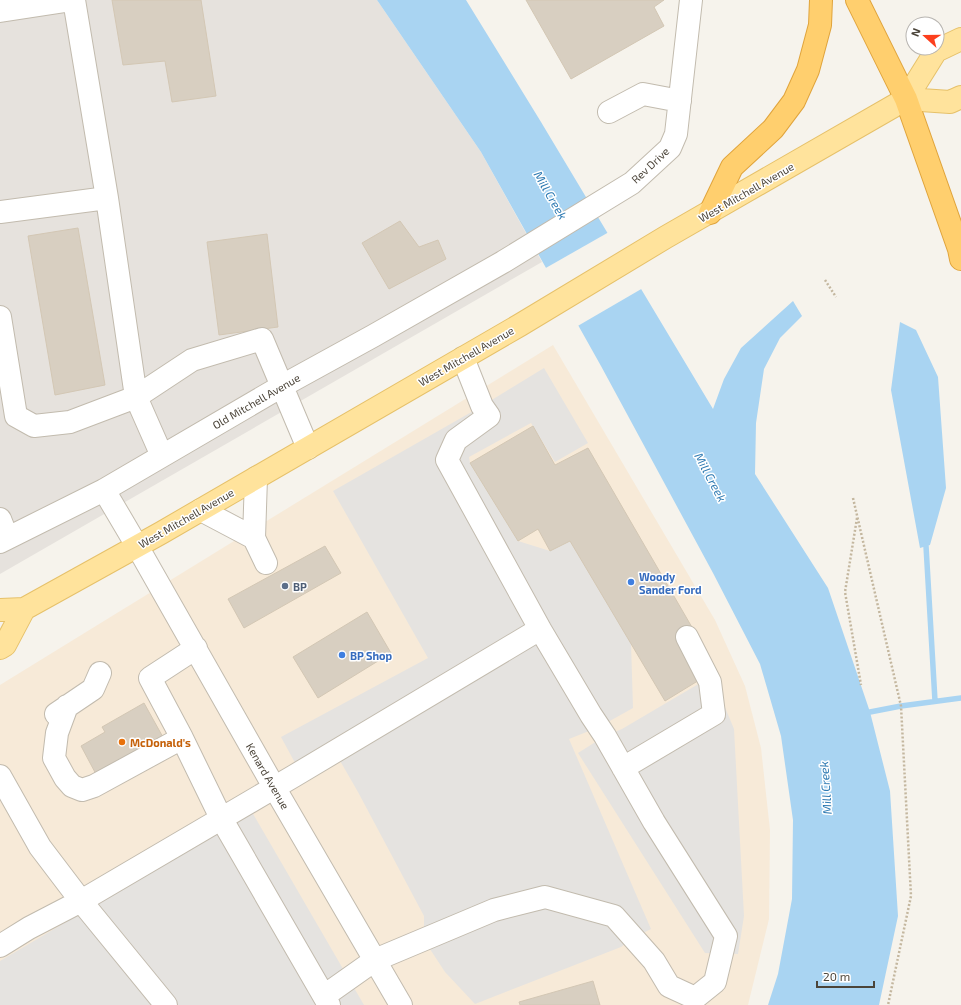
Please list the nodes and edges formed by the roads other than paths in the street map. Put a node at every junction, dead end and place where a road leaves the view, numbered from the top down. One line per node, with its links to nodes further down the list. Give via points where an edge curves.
1 (73, 0): 5 (street); 12 (street)
2 (691, 0): 10 (street, Rev Drive)
3 (821, 0): 14 (highway, via 820,25 808,70 794,102 773,128 732,167)
4 (857, 0): 9 (highway)
5 (31, 3): 6 (street)
6 (0, 11)
7 (961, 39): 9 (main road, West Mitchell Avenue, via 936,51)
8 (961, 97): 9 (main road, via 950,102)
9 (906, 99): 14 (main road, West Mitchell Avenue); 15 (highway)
10 (680, 101): 11 (street, via 643,94); 16 (street, Rev Drive, via 676,134 670,148 632,183)
11 (609, 112)
12 (107, 198): 13 (street); 20 (street)
13 (0, 212)
14 (710, 213): 18 (main road, West Mitchell Avenue)
15 (961, 259)
16 (503, 262): 19 (street, Old Mitchell Avenue)
17 (0, 318): 20 (street, via 16,416 34,426 70,422)
18 (463, 358): 21 (main road, West Mitchell Avenue); 32 (street, via 482,406 489,416 456,440 446,460)
19 (282, 386): 20 (street, via 262,339 192,360); 21 (street); 22 (street, Old Mitchell Avenue)
20 (136, 397): 22 (street)
21 (308, 448): 23 (main road, West Mitchell Avenue)
22 (162, 456): 24 (street, Old Mitchell Avenue)
23 (256, 478): 25 (main road, West Mitchell Avenue); 27 (street)
24 (104, 490): 26 (street, Old Mitchell Avenue); 28 (street)
25 (201, 510): 27 (street); 28 (main road, West Mitchell Avenue)
26 (2, 533)
27 (254, 538): 29 (street)
28 (137, 546): 30 (main road, West Mitchell Avenue); 35 (street, Kenard Avenue)
29 (266, 563)
30 (24, 609): 31 (main road, West Mitchell Avenue); 34 (main road, via 5,645)
31 (0, 610)
32 (540, 629): 38 (street); 40 (street)
33 (687, 637): 38 (street, via 710,682 714,714)
34 (0, 648)
35 (196, 648): 37 (street, via 150,678); 40 (street, Kenard Avenue)
36 (100, 673): 37 (street, via 93,689 50,718 44,725 42,735 72,786 82,790 94,786)
37 (182, 738): 41 (street)
38 (623, 768): 44 (street, via 726,936 715,982 695,998 669,986 654,961 614,916 546,897 494,910)
39 (0, 776): 42 (street, via 40,847)
40 (274, 787): 41 (street); 44 (street, Kenard Avenue)
41 (221, 818): 42 (street); 45 (street)
42 (81, 901): 43 (street); 46 (street)
43 (0, 946)
44 (375, 960): 45 (street); 47 (street, Kenard Avenue)
45 (327, 1000)
46 (166, 1005)
47 (401, 1005)

